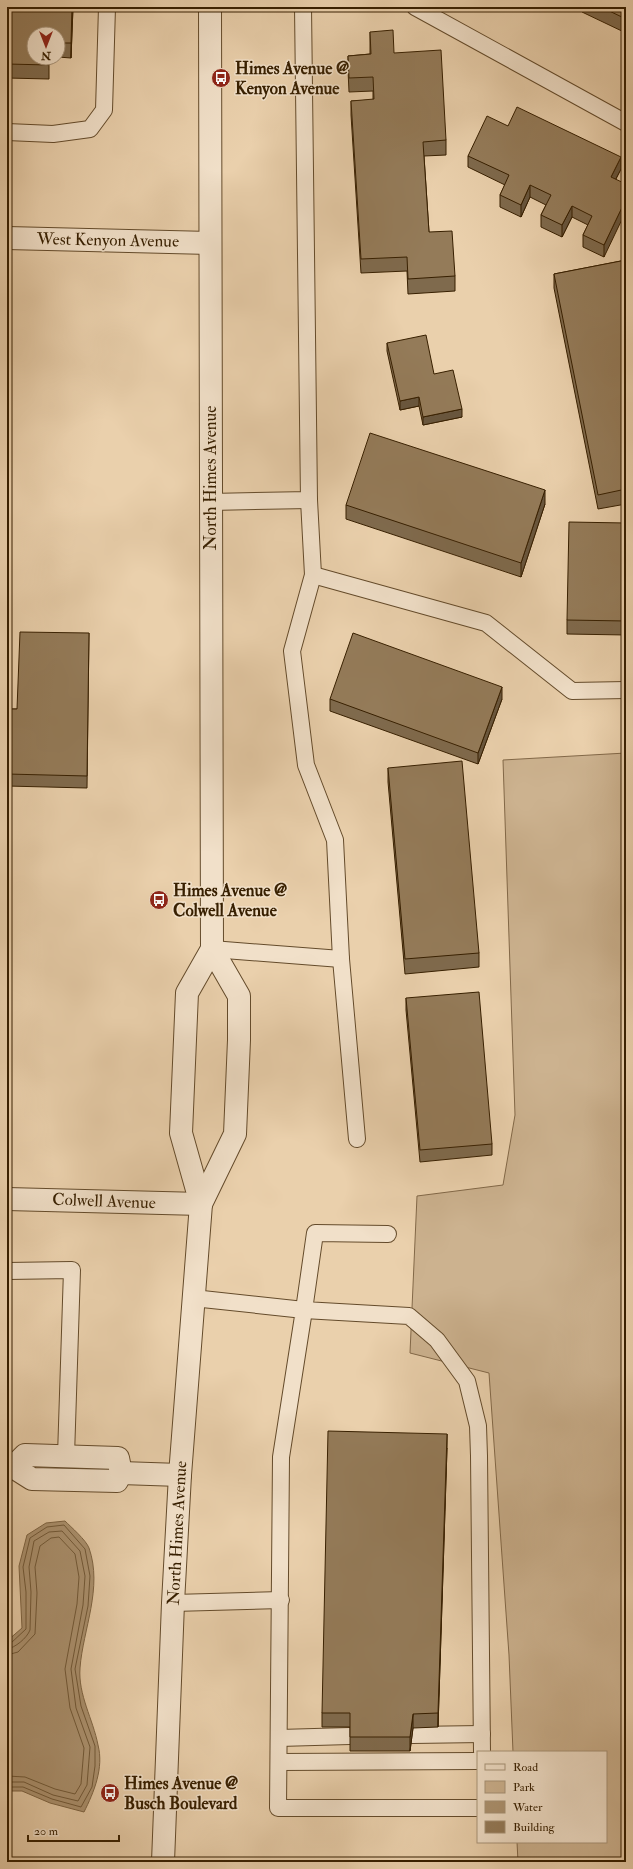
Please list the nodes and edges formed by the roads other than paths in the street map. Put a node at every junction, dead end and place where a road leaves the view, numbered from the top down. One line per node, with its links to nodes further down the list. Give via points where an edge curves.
1 (107, 7): 6 (lane, via 104,110 90,129 54,134)
2 (210, 7): 8 (street, North Himes Avenue)
3 (303, 7): 9 (lane)
4 (415, 7): 5 (lane)
5 (626, 123)
6 (7, 132)
7 (7, 238): 8 (street, West Kenyon Avenue)
8 (210, 242): 10 (street, North Himes Avenue)
9 (309, 500): 10 (lane); 11 (lane)
10 (210, 502): 13 (street, North Himes Avenue)
11 (314, 576): 12 (lane, via 486,623 572,691); 14 (lane, via 292,651 306,765 335,840)
12 (626, 690)
13 (212, 949): 14 (lane); 17 (street, North Himes Avenue, via 187,993 181,1133); 17 (street, North Himes Avenue, via 239,996 235,1134)
14 (341, 959): 15 (lane)
15 (357, 1139)
16 (7, 1199): 17 (street, Colwell Avenue)
17 (201, 1204): 20 (street, North Himes Avenue)
18 (388, 1234): 21 (lane, via 315,1233)
19 (7, 1271): 22 (lane, via 72,1270)
20 (193, 1298): 21 (lane); 25 (street, North Himes Avenue)
21 (304, 1310): 26 (lane, via 281,1457); 28 (lane, via 409,1316 437,1340 467,1381 478,1426)
22 (66, 1456): 23 (street, via 25,1454); 24 (street, via 118,1458)
23 (10, 1466): 24 (street, via 32,1479 117,1481)
24 (121, 1473): 25 (street)
25 (180, 1475): 27 (street, North Himes Avenue)
26 (281, 1600): 27 (lane); 31 (lane)
27 (173, 1603): 36 (street, North Himes Avenue)
28 (482, 1734): 29 (lane); 32 (lane)
29 (412, 1735)
30 (350, 1736): 31 (lane)
31 (279, 1738): 34 (lane)
32 (482, 1751)
33 (477, 1761): 34 (lane)
34 (279, 1762): 35 (lane, via 278,1808)
35 (477, 1808)
36 (163, 1862)

